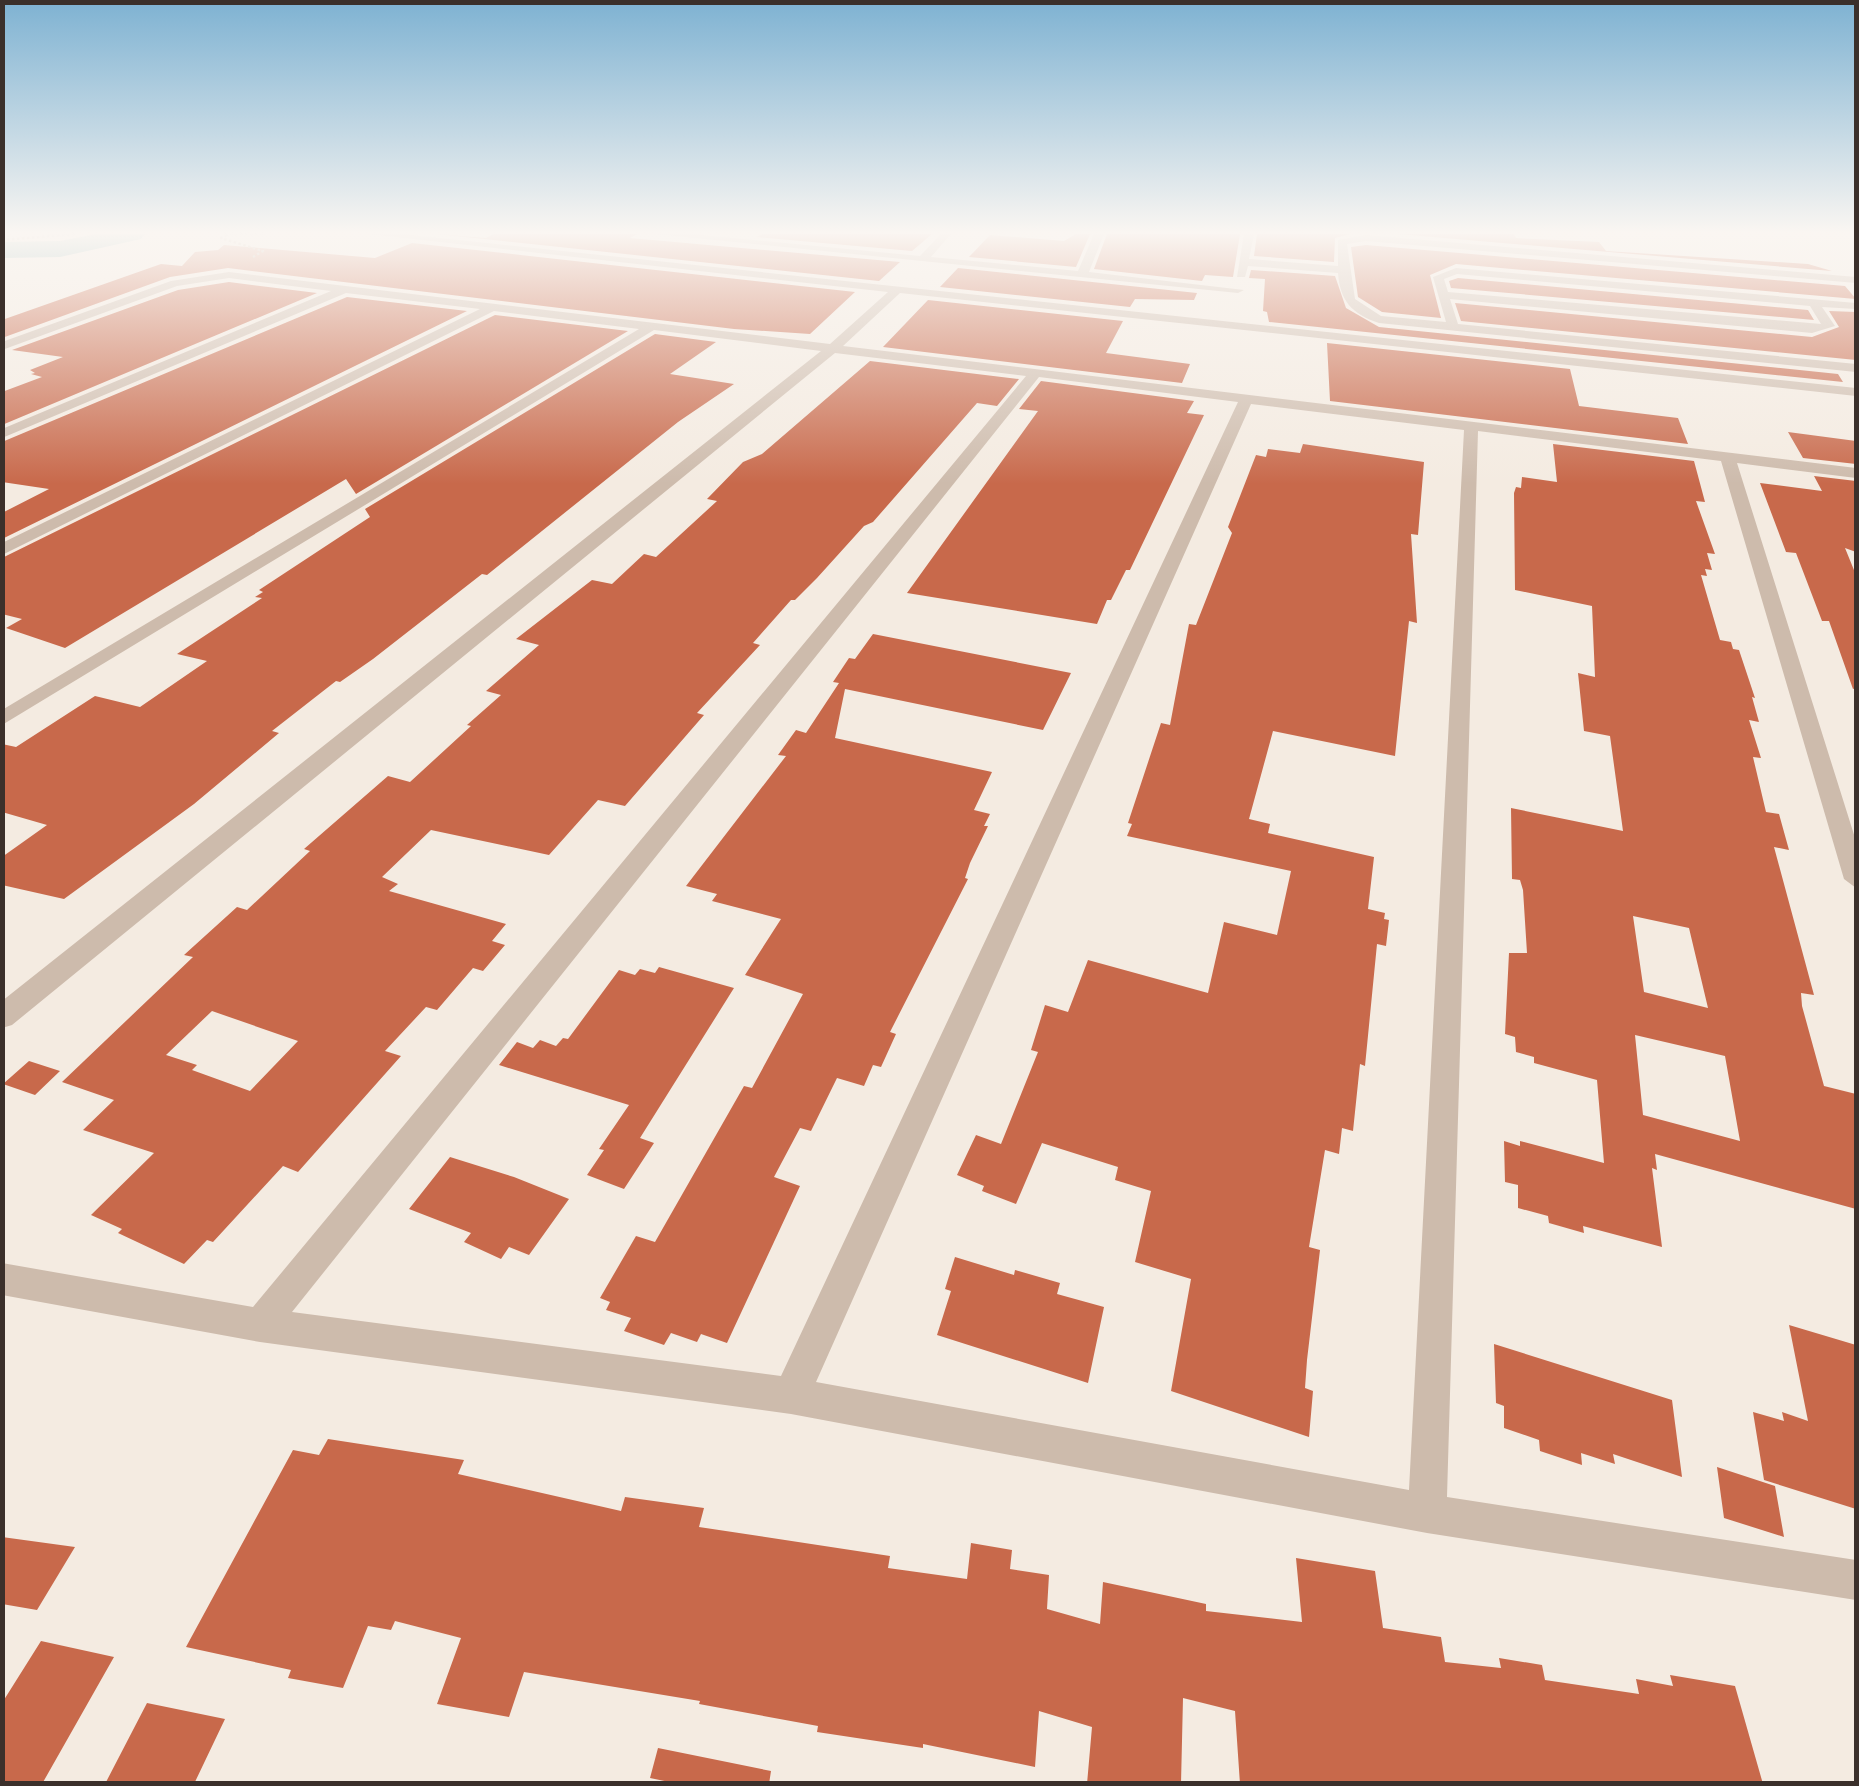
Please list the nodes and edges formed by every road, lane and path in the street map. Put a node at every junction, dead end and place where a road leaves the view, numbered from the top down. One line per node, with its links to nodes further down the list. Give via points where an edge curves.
1 (83, 317): 13 (street)
2 (278, 317): 20 (street)
3 (471, 317): 23 (street)
4 (585, 317): 11 (street)
5 (867, 317): 14 (street)
6 (1316, 317): 17 (street)
7 (1393, 317): 12 (street)
8 (1450, 317): 12 (street)
9 (1694, 317): 10 (street, via 1824,329 1829,326)
10 (1824, 317)
11 (654, 326): 14 (street); 24 (street)
12 (1452, 326): 15 (street)
13 (2, 346)
14 (834, 347): 16 (street); 26 (street)
15 (1856, 368)
16 (1036, 372): 18 (street); 28 (street)
17 (1856, 392)
18 (1247, 398): 19 (street); 29 (street)
19 (1471, 428): 21 (street); 30 (street)
20 (2, 434)
21 (1728, 458): 22 (street); 25 (street)
22 (1856, 473)
23 (2, 550)
24 (2, 720)
25 (1856, 879)
26 (2, 1017)
27 (2, 1279): 28 (street)
28 (260, 1325): 29 (street)
29 (791, 1396): 30 (street)
30 (1427, 1513): 31 (street)
31 (1856, 1580)

